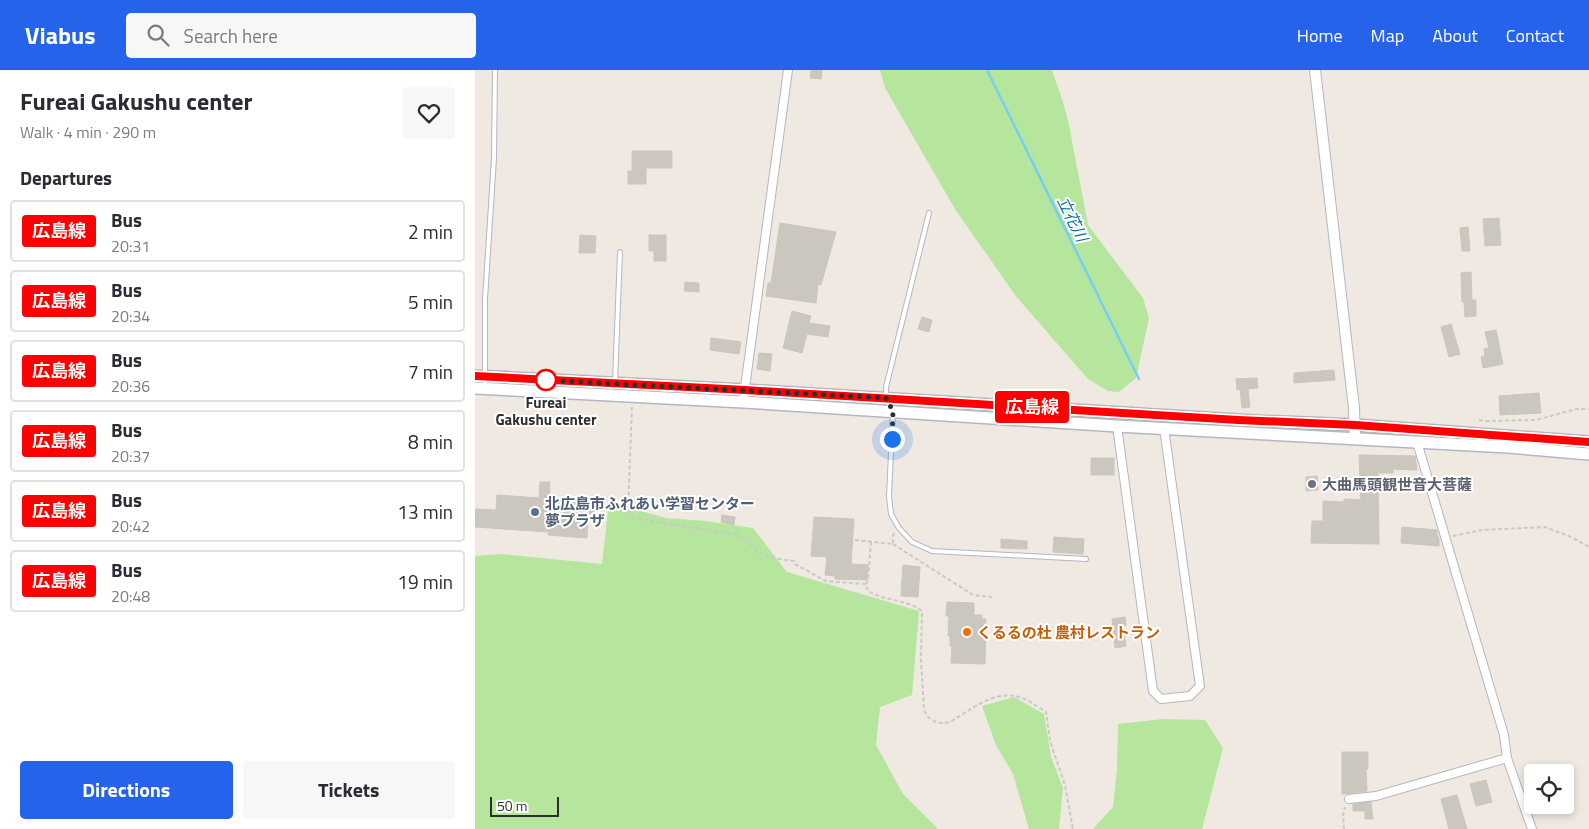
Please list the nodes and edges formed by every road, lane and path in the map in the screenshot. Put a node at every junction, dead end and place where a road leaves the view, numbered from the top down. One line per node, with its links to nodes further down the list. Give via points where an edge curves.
1 (495, 70): 6 (lane, via 494,158)
2 (789, 70): 8 (street)
3 (1315, 70): 15 (street)
4 (929, 214): 10 (lane, via 886,387)
5 (620, 252): 7 (lane)
6 (480, 383): 7 (main road); 9 (main road)
7 (615, 383): 8 (main road)
8 (745, 390): 10 (main road); 11 (street)
9 (633, 397): 11 (main road); 29 (path, via 628,511 633,518 739,535 759,553 794,561 826,581)
10 (886, 398): 13 (lane); 15 (main road)
11 (743, 402): 13 (main road)
12 (1589, 409): 14 (path, via 1576,409 1536,420)
13 (893, 411): 16 (main road); 22 (lane, via 889,496 891,514)
14 (1479, 420)
15 (1355, 425): 18 (street); 20 (main road)
16 (1117, 426): 17 (main road); 17 (street, via 1153,691 1161,699 1191,696 1200,686)
17 (1164, 428): 18 (main road)
18 (1355, 439): 19 (main road)
19 (1417, 442): 21 (main road); 23 (street)
20 (1589, 442)
21 (1589, 454)
22 (899, 528): 26 (path, via 893,535); 28 (lane, via 911,542 933,551)
23 (1445, 538): 27 (path, via 1482,530 1545,527); 31 (street, via 1504,735)
24 (855, 540): 25 (path)
25 (871, 542): 26 (path); 29 (path)
26 (893, 544): 30 (path, via 973,595)
27 (1589, 547)
28 (1086, 558)
29 (866, 584): 33 (path, via 868,591 875,595 912,604 922,611 924,710 931,721 945,724 990,698 1002,695 1023,698 1046,712 1050,741 1065,785)
30 (992, 597)
31 (1507, 758): 32 (street, via 1376,796); 35 (street)
32 (1349, 799): 34 (path, via 1344,809)
33 (1073, 829)
34 (1344, 829)
35 (1532, 829)

